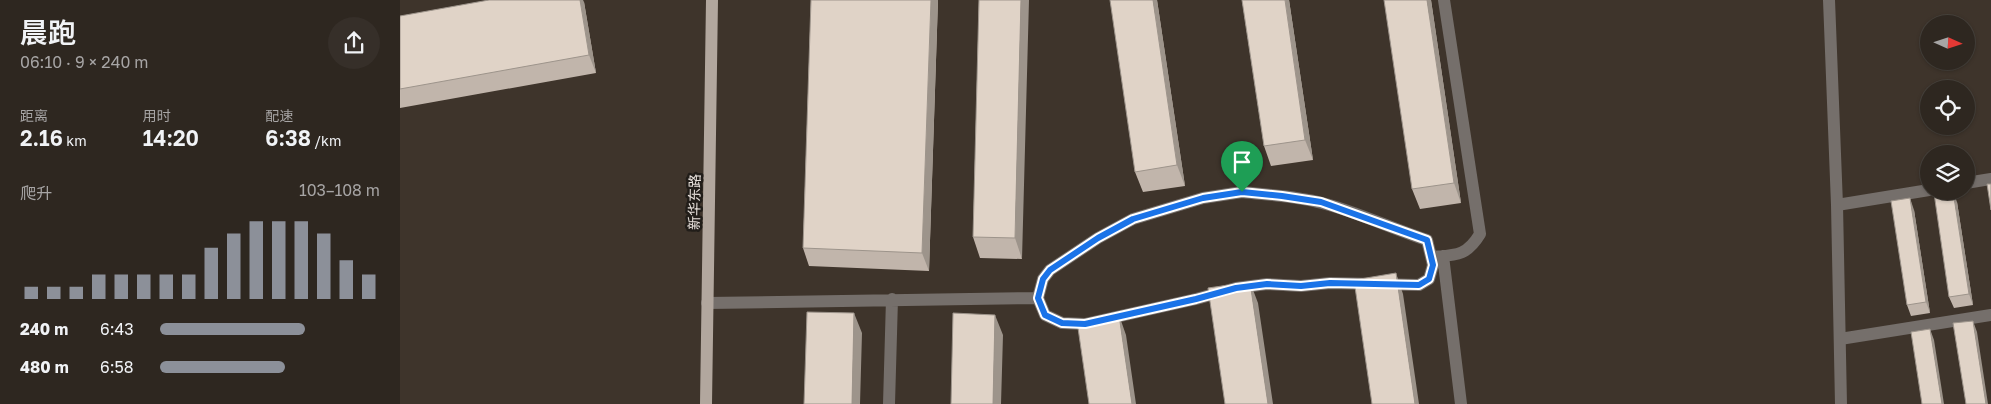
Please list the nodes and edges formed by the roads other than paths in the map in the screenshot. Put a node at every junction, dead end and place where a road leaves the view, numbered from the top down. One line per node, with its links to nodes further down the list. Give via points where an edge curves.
1 (712, 0): 11 (main road, 新华东路)
2 (1444, 0): 8 (street, via 1480,234 1472,248 1454,256)
3 (1829, 0): 7 (street)
4 (1991, 179): 5 (street)
5 (1975, 182)
6 (1920, 191): 7 (street)
7 (1837, 205): 13 (street)
8 (1437, 257): 9 (street, via 1429,279 1419,285 1267,284 1236,288 1085,324 1062,323 1045,315); 9 (street, via 1427,240 1358,214 1321,202 1242,192 1203,198 1133,219 1050,270 1043,279); 16 (street)
9 (1038, 298): 10 (street)
10 (892, 299): 11 (street); 15 (street)
11 (708, 303): 14 (main road, 新华东路)
12 (1991, 315): 13 (street)
13 (1840, 339): 17 (street)
14 (706, 404)
15 (890, 404)
16 (1461, 404)
17 (1842, 404)

